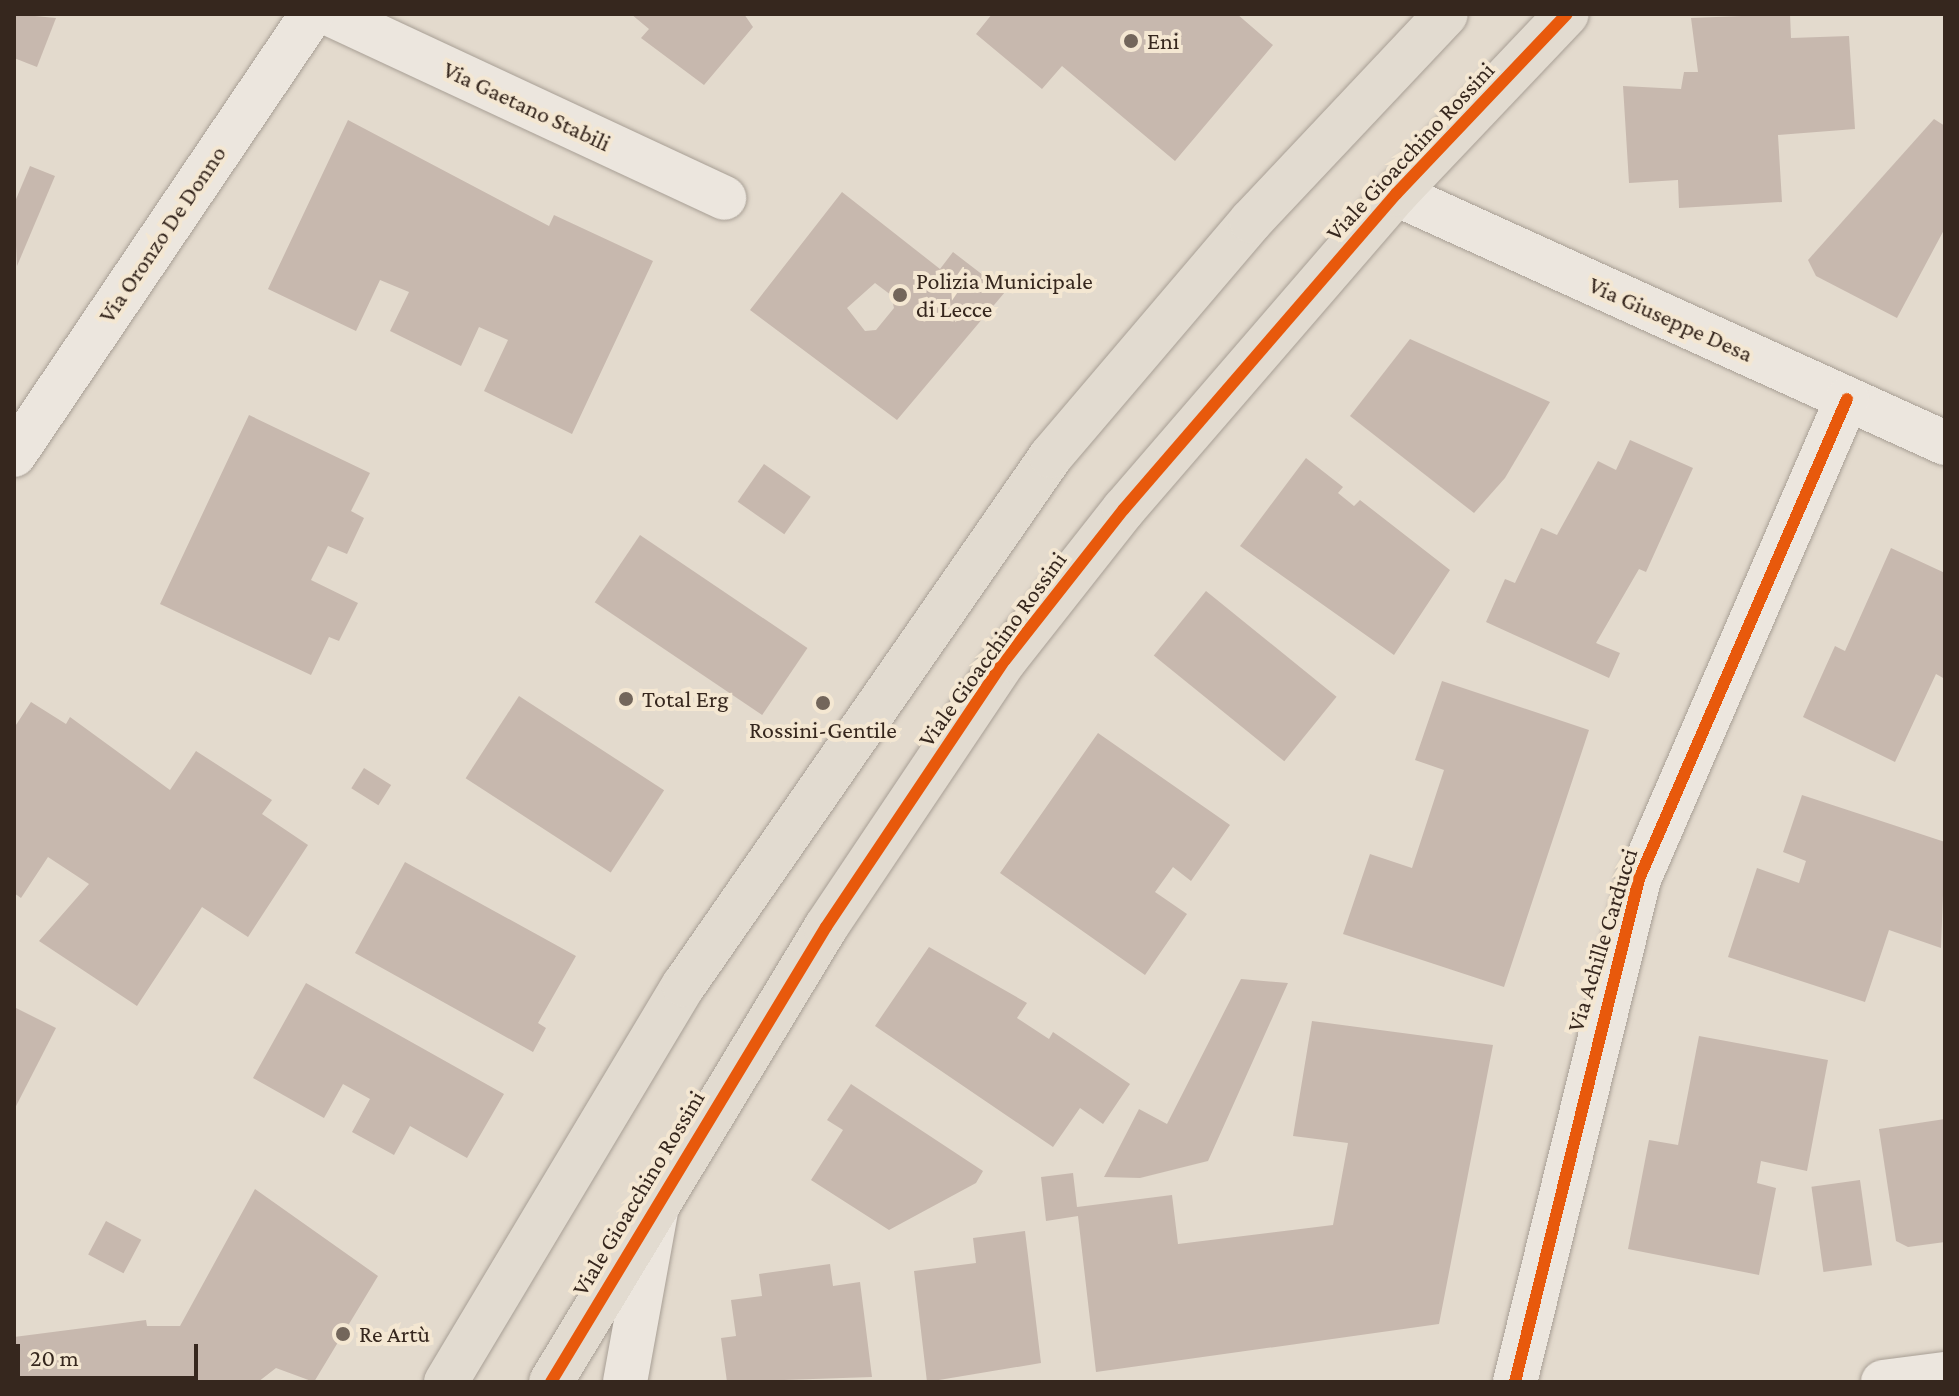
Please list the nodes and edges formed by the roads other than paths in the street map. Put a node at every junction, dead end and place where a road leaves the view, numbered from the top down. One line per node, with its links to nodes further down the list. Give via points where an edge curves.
1 (312, 14): 9 (street, Via Oronzo De Donno)
2 (330, 14): 6 (street, Via Gaetano Stabili)
3 (1446, 14): 12 (main road, via 1251,221 1051,456 693,972)
4 (1567, 14): 5 (main road, Viale Gioacchino Rossini)
5 (1396, 194): 7 (street, Via Giuseppe Desa); 10 (main road, Viale Gioacchino Rossini, via 1124,509 1005,660 826,927)
6 (724, 198)
7 (1847, 399): 8 (street, Via Giuseppe Desa); 15 (street, Via Achille Carducci, via 1639,879)
8 (1945, 443)
9 (14, 455)
10 (658, 1201): 13 (main road, Viale Gioacchino Rossini); 14 (street)
11 (1945, 1374): 16 (street)
12 (446, 1382)
13 (551, 1382)
14 (625, 1382)
15 (1515, 1382)
16 (1883, 1382)

